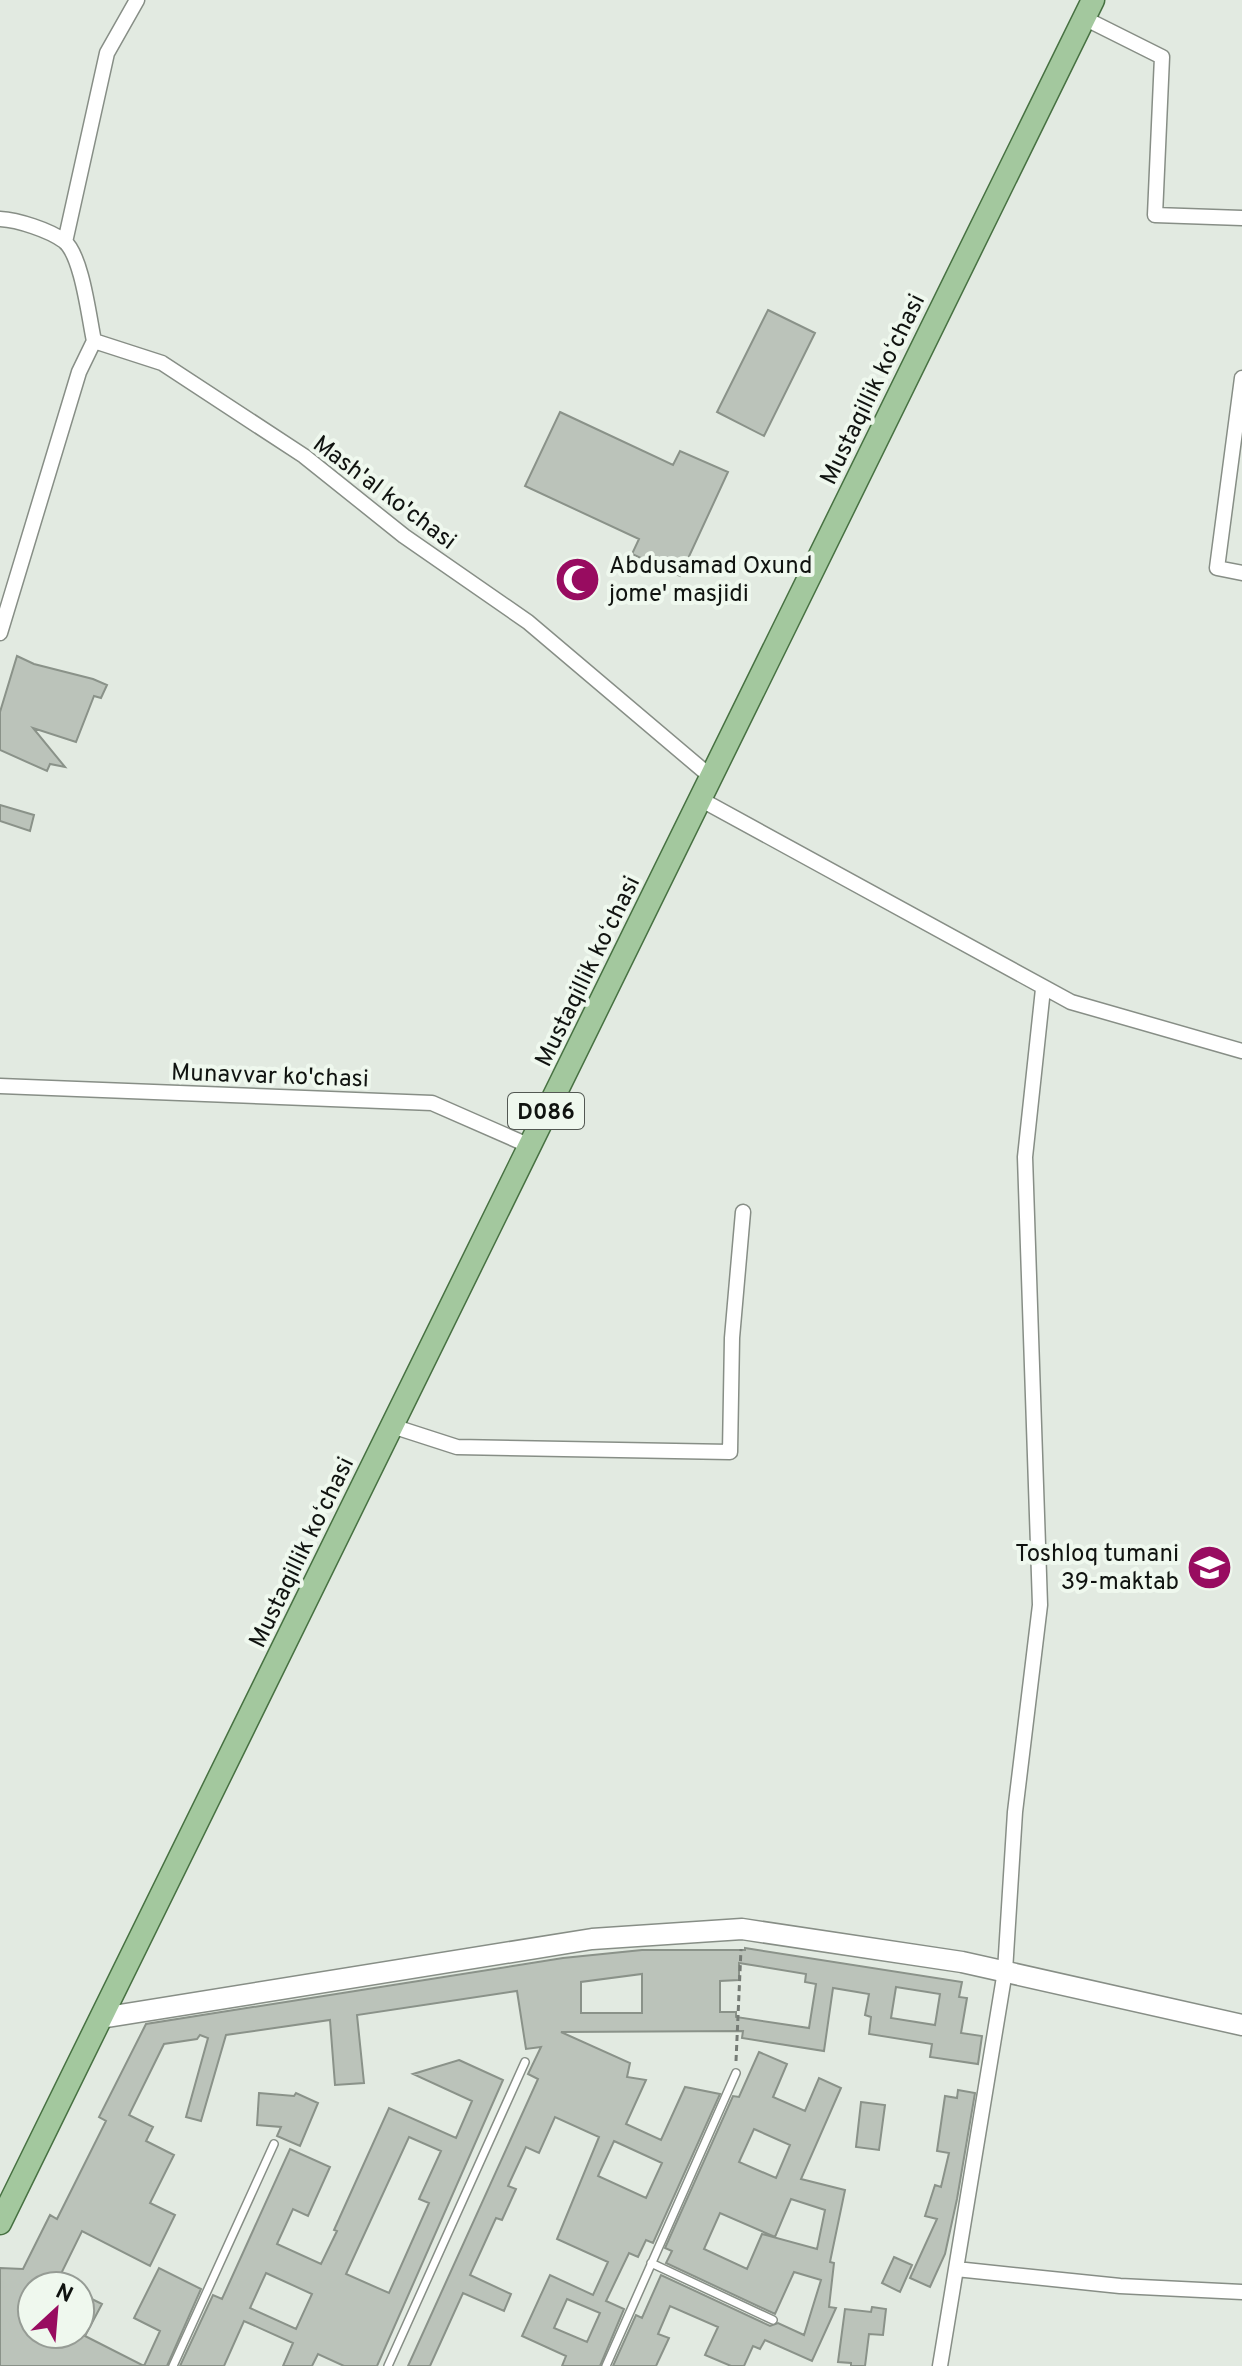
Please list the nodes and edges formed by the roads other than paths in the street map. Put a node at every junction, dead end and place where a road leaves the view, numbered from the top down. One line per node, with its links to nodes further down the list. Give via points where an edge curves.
1 (137, 0): 5 (street, via 107,53)
2 (1088, 9): 3 (street, via 1162,57 1155,215); 10 (main road, Mustaqillik koʻchasi / D086)
3 (1242, 218)
4 (0, 219): 5 (street, via 18,220)
5 (65, 242): 6 (street, via 77,263)
6 (94, 341): 9 (street, via 79,372); 10 (street, Mash'al ko'chasi, via 162,363 304,456 404,536 528,622)
7 (1242, 378): 8 (street, via 1217,568)
8 (1242, 573)
9 (0, 633)
10 (711, 777): 11 (main road, Mustaqillik koʻchasi / D086)
11 (700, 799): 12 (street); 15 (main road, Mustaqillik koʻchasi / D086)
12 (1043, 989): 13 (street, via 1071,1002); 18 (street, via 1025,1157 1040,1605 1015,1812)
13 (1242, 1051)
14 (0, 1086): 15 (street, Munavvar ko'chasi, via 432,1103)
15 (530, 1146): 17 (main road, Mustaqillik koʻchasi / D086)
16 (743, 1212): 17 (street, via 732,1338 730,1452 457,1447)
17 (392, 1426): 19 (main road, Mustaqillik koʻchasi / D086)
18 (1005, 1971): 19 (street, via 742,1929 592,1939); 20 (street); 26 (street)
19 (101, 2018): 24 (main road, Mustaqillik koʻchasi / D086)
20 (1242, 2025)
21 (525, 2062): 30 (lane)
22 (736, 2073): 25 (lane)
23 (274, 2144): 29 (lane)
24 (0, 2223)
25 (651, 2263): 28 (lane); 31 (lane)
26 (956, 2269): 27 (street); 32 (street)
27 (1242, 2292)
28 (773, 2320)
29 (173, 2366)
30 (388, 2366)
31 (606, 2366)
32 (940, 2366)

